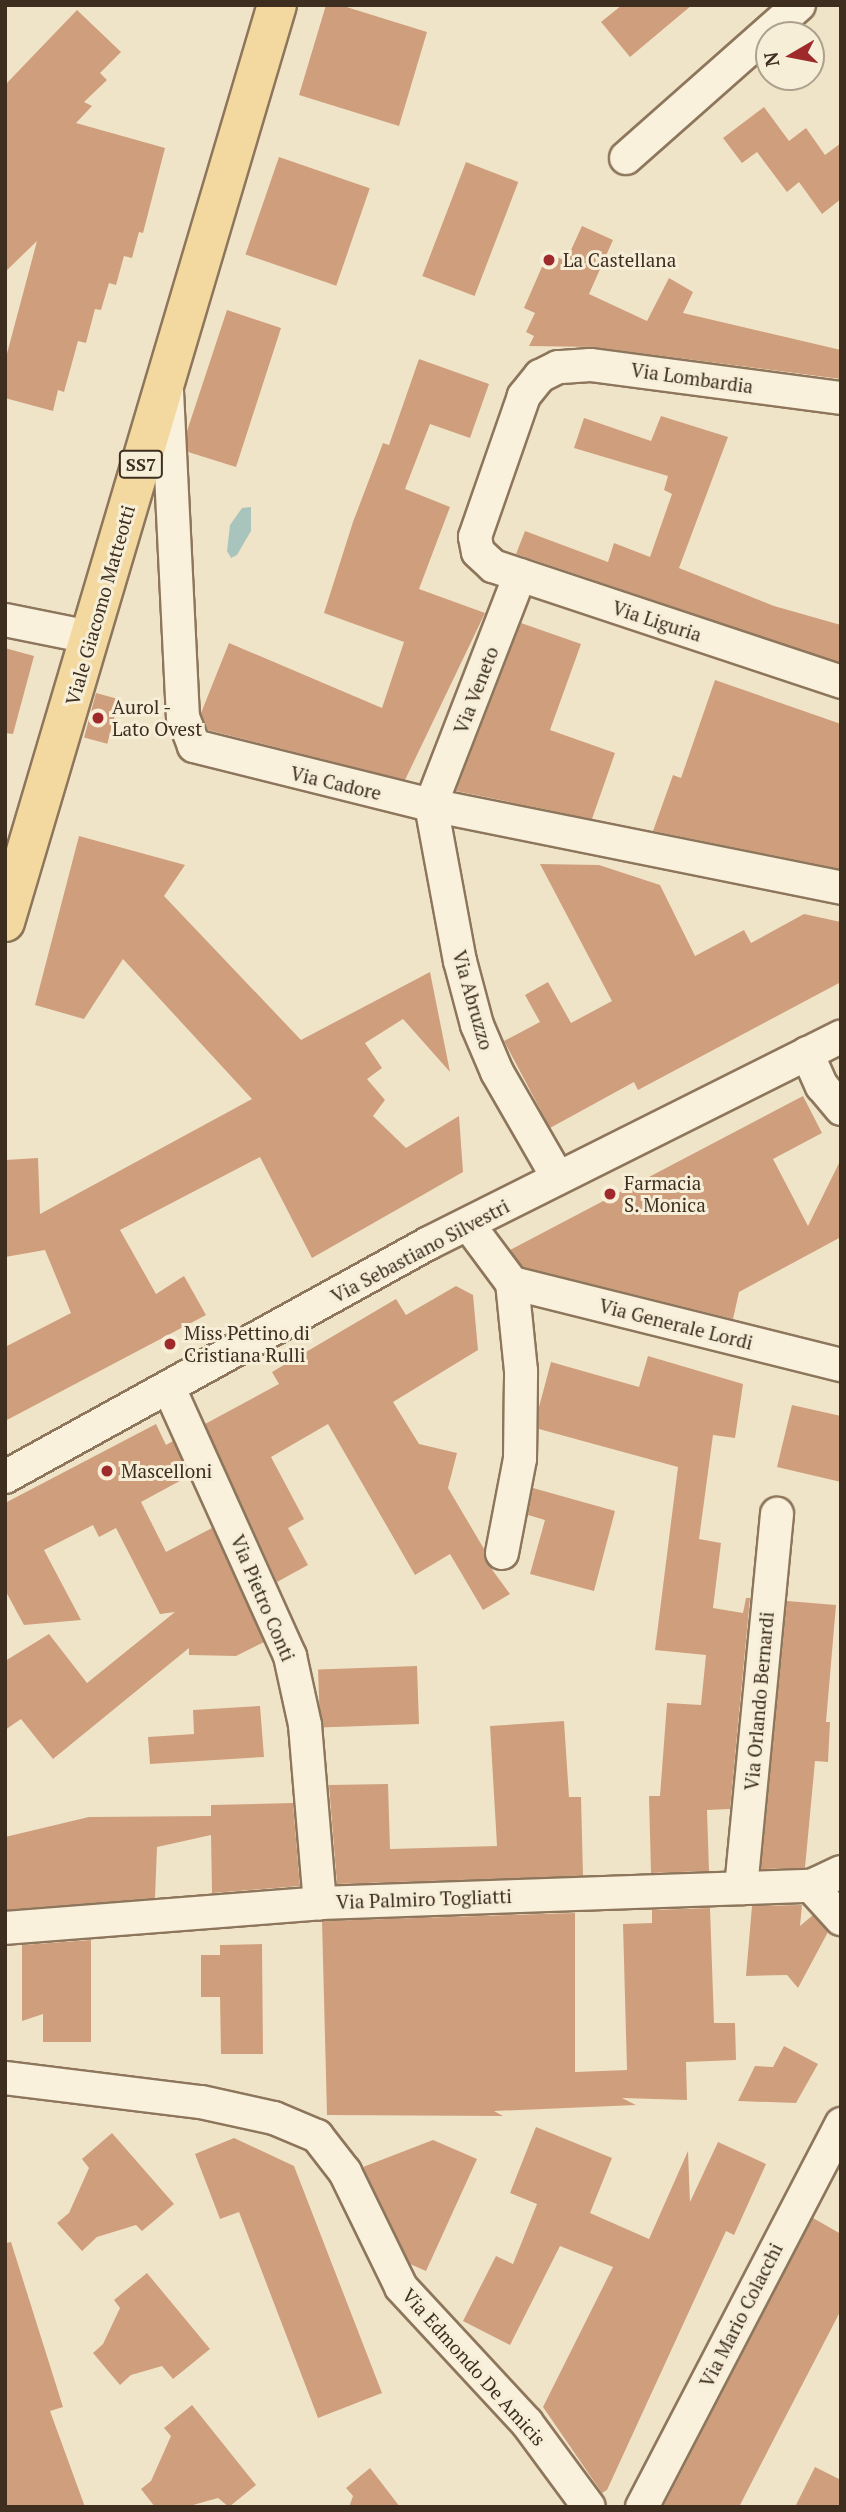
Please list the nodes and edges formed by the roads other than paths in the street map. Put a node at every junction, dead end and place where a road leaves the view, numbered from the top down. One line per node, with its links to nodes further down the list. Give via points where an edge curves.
1 (277, 5): 4 (main road, Viale Giacomo Matteotti / SS7)
2 (799, 5): 3 (street)
3 (626, 158)
4 (167, 380): 9 (main road, Viale Giacomo Matteotti / SS7); 11 (street, Via Cadore, via 183,716 190,740 206,753)
5 (841, 398): 6 (street, Via Lombardia, via 565,365 545,374 524,396 476,531)
6 (478, 552): 7 (street, Via Liguria, via 493,566)
7 (520, 575): 10 (street, Via Liguria); 11 (street, Via Veneto)
8 (5, 620): 9 (street)
9 (89, 637): 13 (main road, Viale Giacomo Matteotti / SS7)
10 (841, 682)
11 (431, 805): 12 (street, Via Cadore); 17 (street, Via Abruzzo, via 460,961 477,1025 497,1072)
12 (841, 888)
13 (5, 922)
14 (841, 1037): 15 (street, Via Sebastiano Silvestri)
15 (807, 1054): 16 (street, via 822,1086); 17 (street, Via Sebastiano Silvestri)
16 (841, 1109)
17 (558, 1178): 18 (street, Via Sebastiano Silvestri)
18 (468, 1224): 19 (street); 21 (street, Via Sebastiano Silvestri)
19 (512, 1283): 20 (street, Via Generale Lordi); 24 (street, via 521,1371 520,1449)
20 (841, 1365)
21 (169, 1388): 22 (street, Via Sebastiano Silvestri); 28 (street, Via Pietro Conti, via 280,1628 292,1665 305,1725)
22 (5, 1477)
23 (777, 1514): 27 (street, Via Orlando Bernardi)
24 (502, 1553)
25 (841, 1872): 26 (street, Via Palmiro Togliatti)
26 (811, 1886): 27 (street, Via Palmiro Togliatti); 29 (street)
27 (741, 1888): 28 (street, Via Palmiro Togliatti)
28 (320, 1903): 30 (street, Via Palmiro Togliatti)
29 (841, 1919)
30 (5, 1928)
31 (5, 2078): 33 (street, Via Edmondo De Amicis, via 182,2099 274,2118 317,2136 345,2172 401,2287 519,2414)
32 (841, 2124): 34 (street, Via Mario Colacchi)
33 (589, 2507)
34 (642, 2507)

